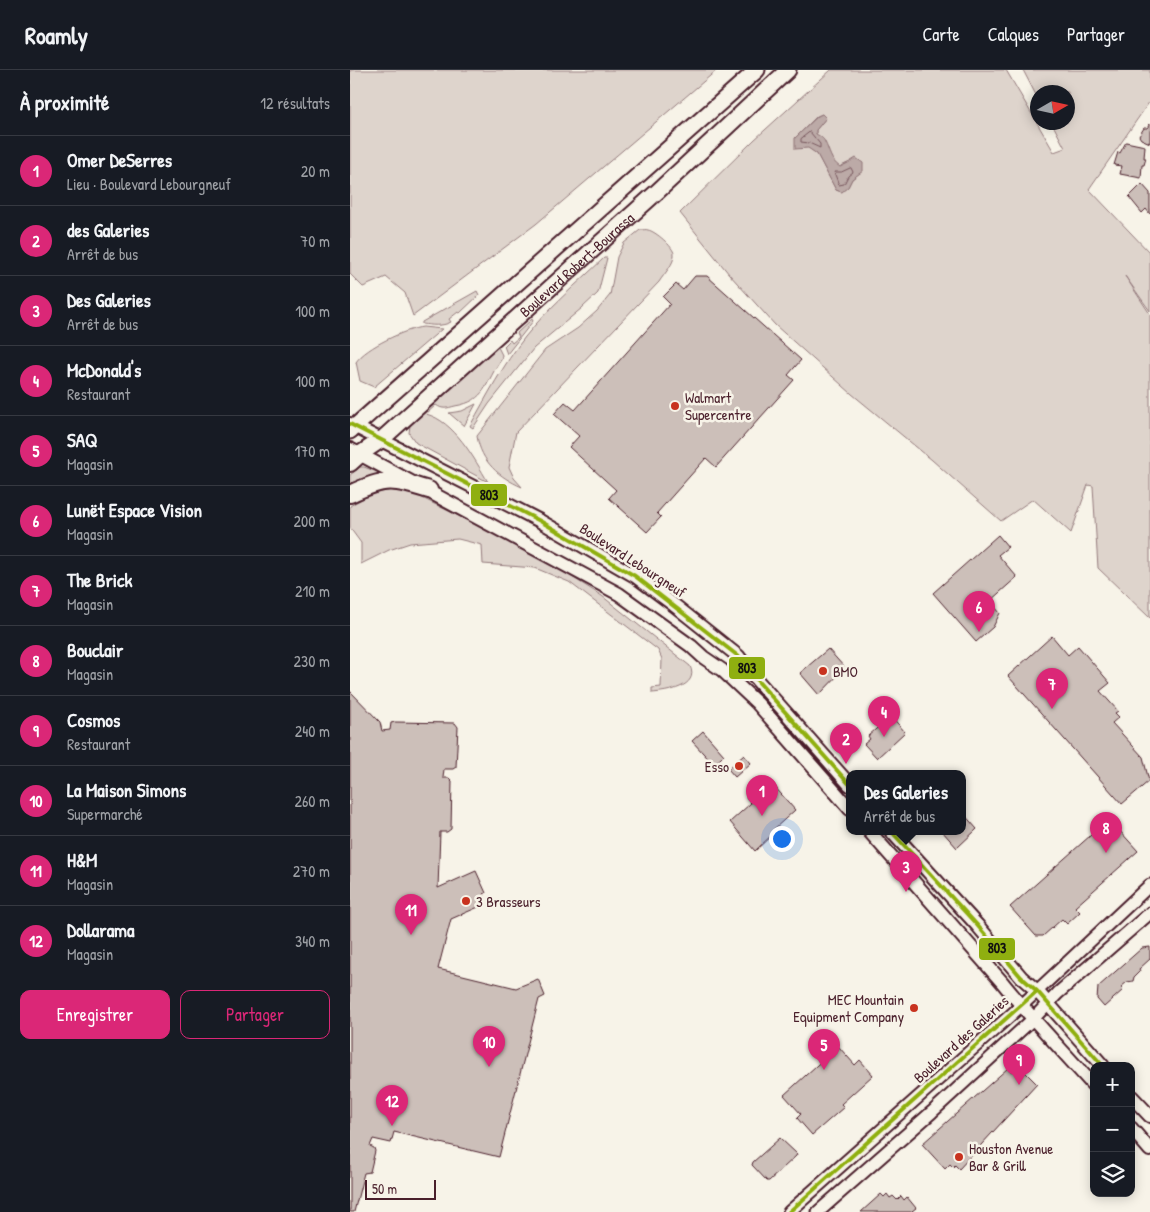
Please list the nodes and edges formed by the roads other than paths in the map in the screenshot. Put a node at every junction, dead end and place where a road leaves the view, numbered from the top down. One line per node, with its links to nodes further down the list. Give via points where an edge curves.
1 (788, 70): 4 (highway, Boulevard Robert-Bourassa)
2 (752, 75): 3 (highway, Boulevard Robert-Bourassa)
3 (352, 427): 4 (main road, Boulevard Lebourgneuf)
4 (381, 440): 5 (highway, Boulevard Robert-Bourassa); 8 (main road, Boulevard Lebourgneuf, via 540,521 635,576 738,656)
5 (353, 455): 6 (main road)
6 (429, 490): 7 (highway, via 398,481 385,481); 9 (main road, via 619,594 691,646 757,703)
7 (350, 494)
8 (846, 781)
9 (846, 804)
10 (873, 835): 16 (main road)
11 (895, 835): 14 (main road)
12 (1150, 885): 14 (street, Boulevard des Galeries)
13 (1150, 914): 15 (street)
14 (1037, 991): 15 (main road); 16 (street, Boulevard des Galeries)
15 (1048, 1005): 17 (street); 18 (main road)
16 (1021, 1006): 17 (main road); 24 (street, Boulevard des Galeries)
17 (1034, 1018): 19 (main road); 25 (street)
18 (1099, 1062)
19 (1090, 1081)
20 (1135, 1100): 21 (main road)
21 (1150, 1116)
22 (1135, 1133): 23 (main road)
23 (1150, 1150)
24 (789, 1212)
25 (818, 1212)

